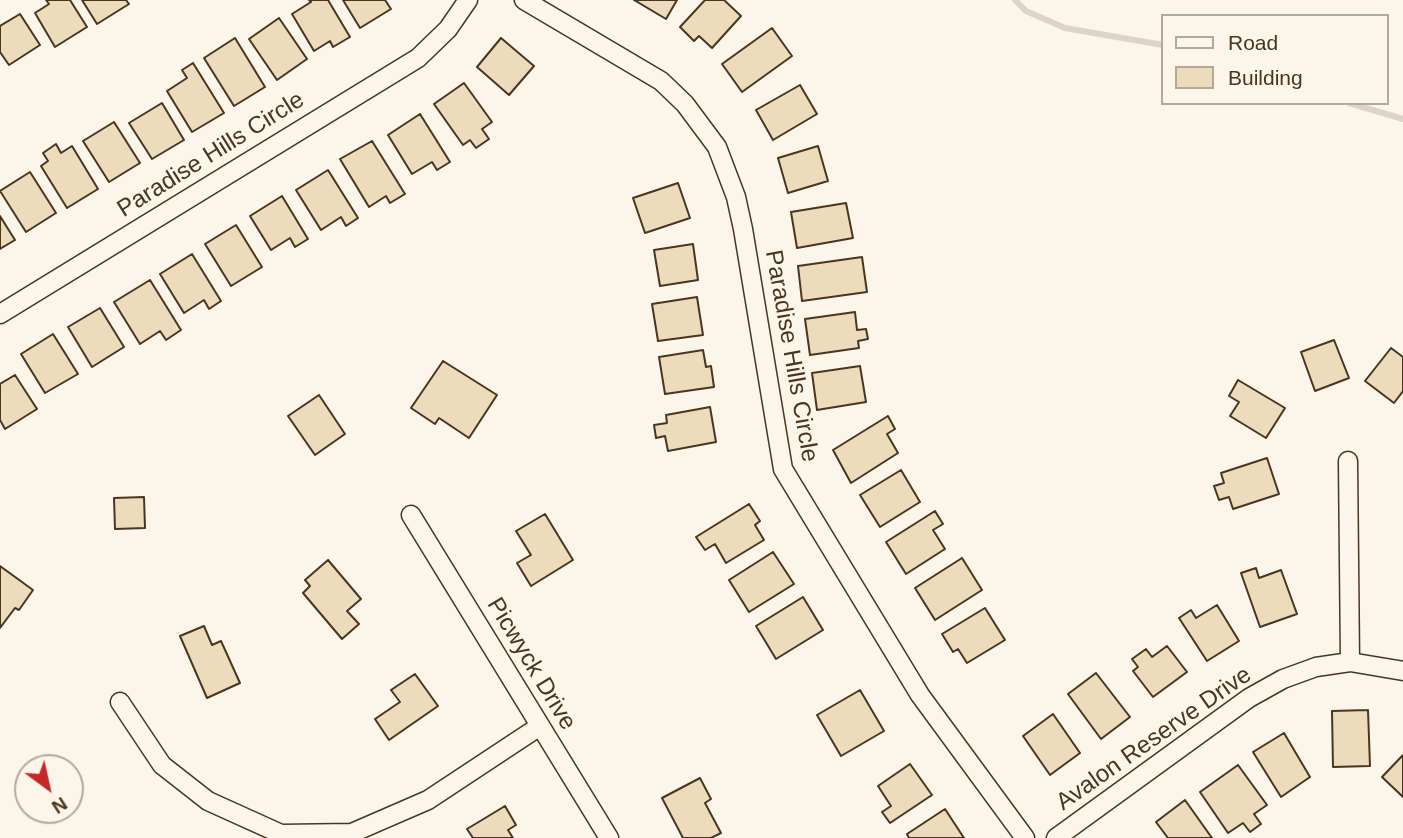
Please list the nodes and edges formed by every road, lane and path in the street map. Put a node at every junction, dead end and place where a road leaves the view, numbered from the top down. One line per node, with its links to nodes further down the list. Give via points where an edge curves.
1 (468, 0): 3 (street, Paradise Hills Circle, via 448,29 418,58)
2 (524, 0): 11 (street, Paradise Hills Circle, via 661,81 718,147 743,229 783,469 920,695)
3 (0, 314)
4 (1348, 461): 6 (street)
5 (411, 515): 9 (street, Picwyck Drive)
6 (1350, 662): 7 (street, Avalon Reserve Drive); 12 (street, Avalon Reserve Drive, via 1316,667 1249,698)
7 (1403, 671)
8 (120, 702): 9 (street, via 162,765 208,801 281,834 352,833 428,800)
9 (540, 726): 10 (street, Picwyck Drive)
10 (608, 838)
11 (1025, 838)
12 (1056, 838)

